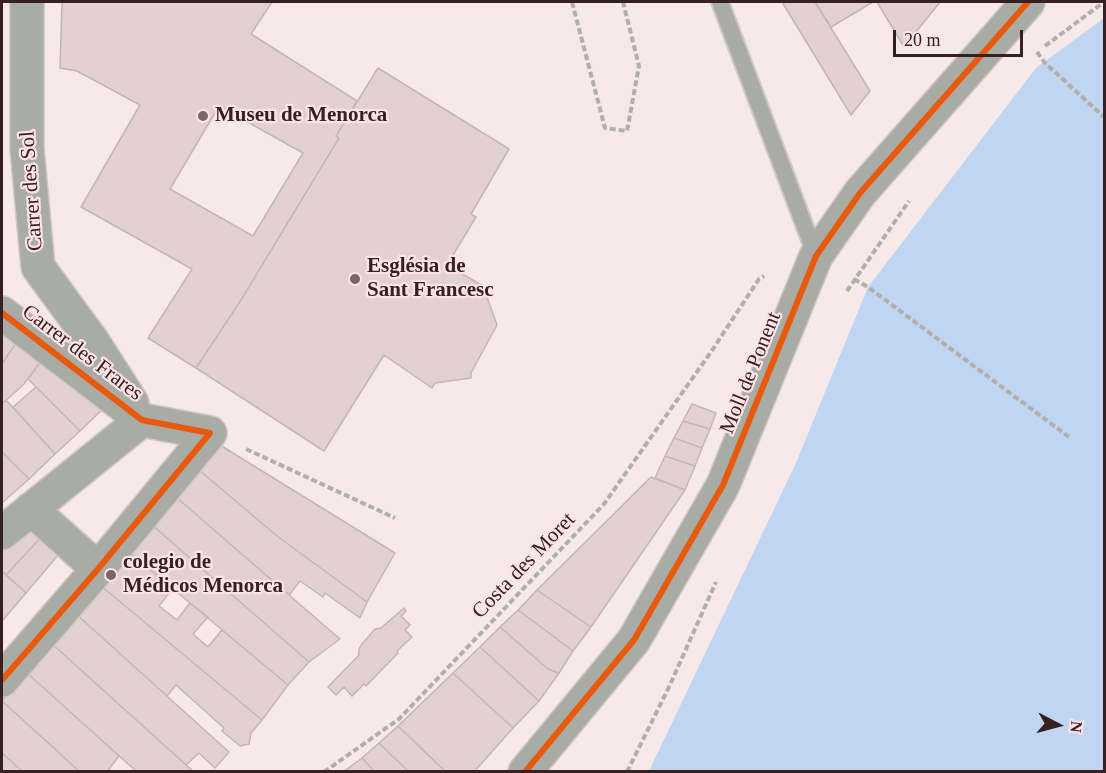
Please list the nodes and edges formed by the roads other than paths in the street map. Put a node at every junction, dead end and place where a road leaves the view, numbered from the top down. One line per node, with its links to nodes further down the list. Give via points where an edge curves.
1 (27, 2): 6 (street, Carrer des Sol, via 27,149 38,267 93,342)
2 (720, 2): 4 (lane)
3 (1028, 2): 4 (street, Moll de Ponent, via 860,193)
4 (816, 256): 11 (street, Moll de Ponent, via 723,485 634,640)
5 (2, 313): 6 (street, Carrer des Frares)
6 (142, 420): 7 (street); 9 (street, via 210,433)
7 (31, 509): 8 (street); 9 (street)
8 (2, 533)
9 (98, 570): 10 (street)
10 (2, 680)
11 (525, 771)

